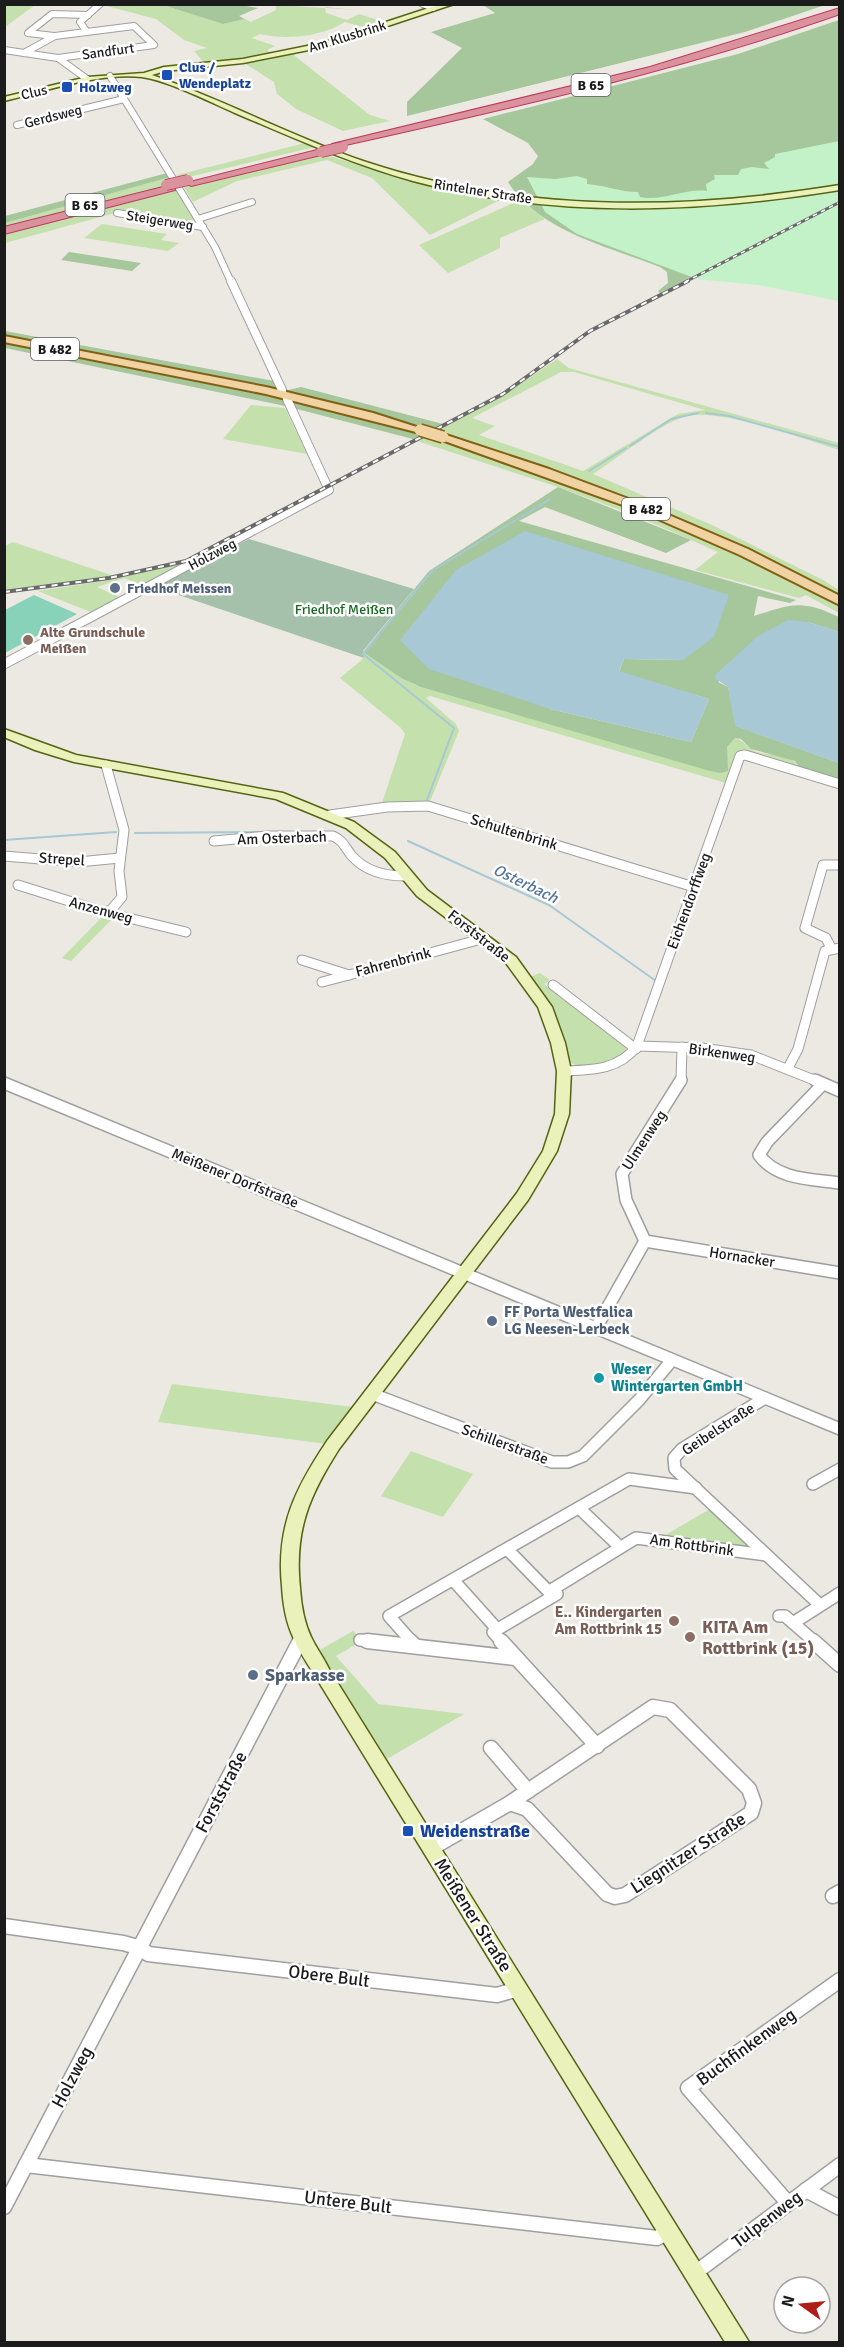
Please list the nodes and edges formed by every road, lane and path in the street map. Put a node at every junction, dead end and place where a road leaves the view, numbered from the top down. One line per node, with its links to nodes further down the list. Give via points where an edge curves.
1 (100, 4): 6 (street)
2 (423, 4): 4 (street)
3 (451, 4): 4 (street, Am Klusbrink)
4 (433, 8): 12 (street, Am Klusbrink, via 338,41)
5 (840, 13): 24 (highway, B 65, bridge, via 744,48 667,70 168,186)
6 (88, 15): 7 (street, Sandfurt, via 79,23); 8 (street, via 52,14 28,33)
7 (87, 32): 8 (street, Sandfurt); 11 (street, Sandfurt, via 134,26 154,45)
8 (55, 36): 10 (street, Sandfurt)
9 (4, 50): 10 (street)
10 (24, 53): 11 (street)
11 (58, 58): 15 (street)
12 (240, 61): 13 (street, Clus)
13 (144, 75): 14 (street, Clus); 19 (street, Rintelner Straße, via 359,162 424,181 483,192 583,203 670,205 752,200)
14 (110, 76): 15 (street, Clus); 17 (street)
15 (87, 79): 16 (street, Clus)
16 (4, 99)
17 (124, 99): 18 (street, Gerdsweg); 22 (street)
18 (17, 125)
19 (840, 186)
20 (252, 202): 22 (street)
21 (117, 213): 23 (street, Steigerweg)
22 (198, 219): 23 (street)
23 (203, 227): 26 (street)
24 (6, 230)
25 (4, 339): 28 (main road, B 482, bridge, via 221,380 420,429 627,501 735,548)
26 (282, 390)
27 (287, 399): 29 (street, Holzweg, via 329,490)
28 (840, 601)
29 (4, 664)
30 (4, 732): 31 (street, Forststraße, via 56,753)
31 (106, 765): 33 (street, Forststraße, via 244,788); 36 (street, via 124,830)
32 (840, 784): 40 (street, Eichendorffweg, via 745,754 740,756)
33 (330, 815): 38 (street, Forststraße, via 373,840); 40 (street, Schultenbrink, via 428,806)
34 (214, 841): 38 (street, Am Osterbach, via 333,836 342,840 346,849 374,874)
35 (4, 856): 36 (street, Strepel, via 78,862)
36 (120, 858): 41 (street, via 122,897)
37 (840, 865): 44 (street, via 823,865 805,928 826,938)
38 (405, 876): 43 (street, Forststraße, via 422,893)
39 (18, 885): 41 (street, Anzenweg)
40 (694, 887): 50 (street, Eichendorffweg)
41 (104, 912): 42 (street, Anzenweg)
42 (186, 932)
43 (485, 938): 46 (street, Fahrenbrink); 52 (street, Forststraße, via 519,969 545,1007)
44 (835, 948): 51 (street, via 825,951 798,1049)
45 (302, 960): 46 (street, Fahrenbrink)
46 (349, 975): 47 (street)
47 (322, 982)
48 (552, 985): 50 (street)
49 (682, 1047): 50 (street, Birkenweg); 51 (street, Birkenweg, via 744,1053); 57 (street, Ulmenweg, via 678,1090 622,1174 626,1203)
50 (637, 1048): 52 (street, via 606,1068)
51 (788, 1068): 54 (street, Birkenweg)
52 (564, 1071): 58 (street, Forststraße, via 562,1114 550,1151 523,1196)
53 (4, 1083): 58 (street, Meißener Dorfstraße)
54 (823, 1084): 55 (street, Birkenweg); 56 (street, via 759,1155 773,1170)
55 (840, 1091)
56 (840, 1184)
57 (645, 1241): 59 (street, Hornacker); 60 (street)
58 (465, 1273): 60 (street, Meißener Dorfstraße); 62 (street, Forststraße)
59 (840, 1273)
60 (596, 1328): 61 (street, Meißener Dorfstraße)
61 (672, 1360): 62 (street, Schillerstraße, via 639,1400 574,1462 552,1462); 63 (street, Meißener Dorfstraße)
62 (372, 1394): 64 (street, Forststraße)
63 (765, 1398): 65 (street, Meißener Dorfstraße); 68 (street, Geibelstraße, via 681,1449 674,1458 675,1469)
64 (361, 1409): 80 (street, Meißener Straße, via 326,1457 295,1514 290,1542 293,1605)
65 (840, 1429)
66 (840, 1469): 67 (street)
67 (813, 1484)
68 (696, 1488): 69 (street, via 629,1479); 72 (street, Am Rottbrink)
69 (579, 1508): 70 (street); 71 (street)
70 (620, 1546): 72 (street, Am Rottbrink, via 636,1538); 74 (street, Am Rottbrink)
71 (508, 1550): 73 (street); 74 (street)
72 (766, 1555): 76 (street, Am Rottbrink)
73 (454, 1581): 79 (street); 82 (street, via 389,1616)
74 (553, 1592): 79 (street)
75 (840, 1593): 76 (street)
76 (820, 1605): 78 (street)
77 (778, 1616): 78 (street, via 786,1616)
78 (793, 1623): 84 (street)
79 (497, 1629): 83 (street, via 493,1632)
80 (302, 1637): 89 (street, Meißener Straße); 91 (street, Forststraße)
81 (360, 1640): 82 (street)
82 (415, 1646): 83 (street)
83 (515, 1658): 85 (street)
84 (840, 1665)
85 (597, 1746): 87 (street); 88 (street, Liegnitzer Straße, via 654,1707 670,1710 749,1789 754,1803 751,1813 625,1895 615,1897 527,1809)
86 (491, 1748): 87 (street)
87 (528, 1791): 88 (street)
88 (510, 1803): 89 (street)
89 (432, 1848): 93 (street, Meißener Straße)
90 (4, 1926): 91 (street, Obere Bult)
91 (141, 1948): 93 (street, Obere Bult, via 148,1954 497,1995); 94 (street, Holzweg)
92 (840, 1980): 97 (street, Buchfinkenweg, via 688,2088)
93 (518, 1989): 100 (street, Meißener Straße)
94 (26, 2164): 98 (street, Holzweg); 100 (street, Untere Bult, via 657,2238)
95 (840, 2165): 96 (street, Tulpenweg)
96 (806, 2190): 97 (street, Tulpenweg); 99 (street)
97 (788, 2203): 101 (street, Tulpenweg)
98 (4, 2207)
99 (840, 2208)
100 (668, 2232): 101 (street, Meißener Straße)
101 (695, 2273): 102 (street, Meißener Straße)
102 (738, 2343)

